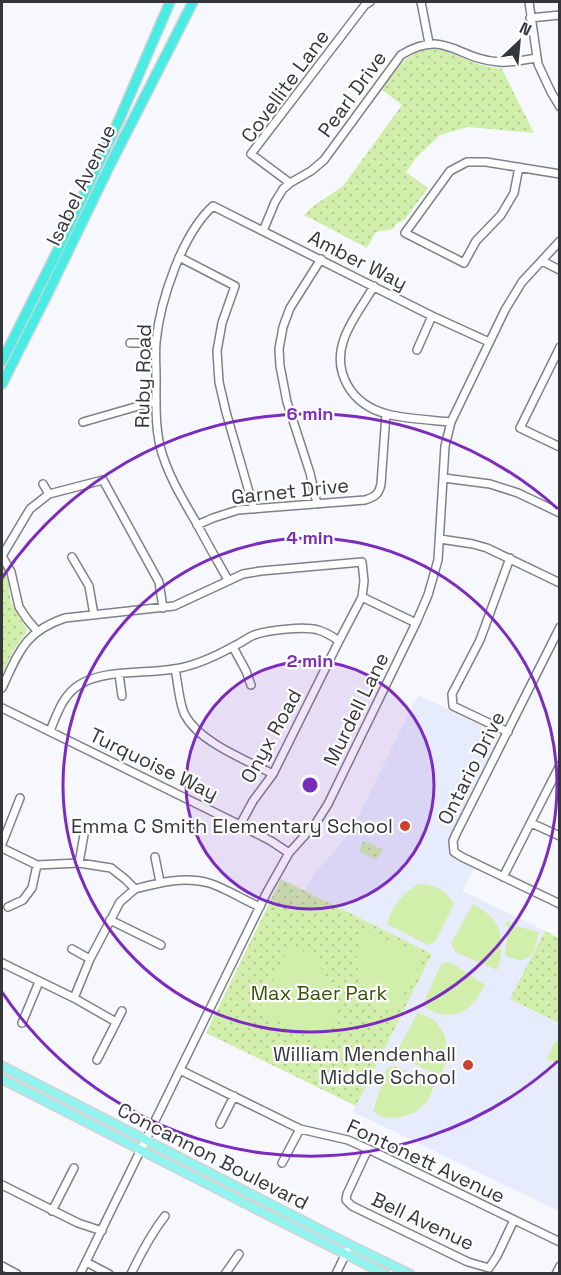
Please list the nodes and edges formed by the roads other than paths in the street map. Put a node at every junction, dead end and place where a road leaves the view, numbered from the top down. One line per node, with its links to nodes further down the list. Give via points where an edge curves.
1 (170, 2): 28 (highway, Isabel Avenue, via 120,120)
2 (193, 2): 29 (highway, Isabel Avenue)
3 (370, 2): 13 (street, Covellite Lane, via 251,154)
4 (421, 2): 8 (street)
5 (529, 2): 7 (street)
6 (560, 15): 7 (street)
7 (530, 18): 9 (street)
8 (429, 43): 9 (street, via 499,63); 13 (street, Pearl Drive, via 401,55 324,160)
9 (536, 58): 10 (street)
10 (560, 107)
11 (519, 167): 11 (street, via 467,162 450,171 405,233 464,263 476,241 501,215 514,193); 12 (street)
12 (560, 174)
13 (290, 183): 15 (street, Pearl Drive, via 275,202)
14 (213, 206): 15 (street, Amber Way); 17 (street, Ruby Road, via 206,211)
15 (263, 231): 18 (street, Amber Way)
16 (560, 241): 19 (street, Murdell Lane)
17 (179, 257): 25 (street, Ruby Road, via 161,310); 39 (street, via 235,286 217,351 219,382)
18 (321, 260): 21 (street, Amber Way); 38 (street, via 290,308 279,349 287,402)
19 (542, 261): 20 (street); 23 (street, Murdell Lane, via 522,282)
20 (560, 270)
21 (374, 286): 22 (street, Amber Way); 31 (street, via 344,338 340,367 348,388 368,406)
22 (432, 316): 23 (street, Amber Way); 27 (street)
23 (489, 342): 33 (street, Murdell Lane)
24 (130, 343): 25 (street)
25 (156, 343): 30 (street, Ruby Road)
26 (560, 347): 34 (street, via 520,428)
27 (417, 350)
28 (2, 361)
29 (2, 384)
30 (156, 401): 32 (street); 41 (street, Ruby Road, via 161,447)
31 (386, 414): 33 (street); 38 (street, Garnet Drive, via 376,495 365,500)
32 (83, 422)
33 (451, 422): 35 (street, Murdell Lane)
34 (560, 447)
35 (444, 478): 40 (street, via 490,484); 42 (street, Murdell Lane)
36 (43, 484): 37 (street)
37 (50, 494): 48 (street, via 103,480 159,582); 52 (street, via 30,509 2,556 11,572 19,607)
38 (317, 504): 39 (street, Garnet Drive)
39 (254, 509): 41 (street, Garnet Drive, via 229,512)
40 (560, 513)
41 (197, 525): 45 (street, Ruby Road)
42 (440, 539): 44 (street, via 480,546); 50 (street, Murdell Lane, via 433,579)
43 (72, 557): 49 (street, via 89,586)
44 (510, 558): 46 (street); 62 (street, via 480,640 452,694 453,705)
45 (228, 580): 47 (street, Onyx Road, via 261,571 362,562); 48 (street, via 187,601)
46 (560, 583)
47 (362, 597): 50 (street); 53 (street, Onyx Road)
48 (163, 608): 49 (street)
49 (94, 615): 52 (street, via 65,618)
50 (416, 622): 71 (street, Murdell Lane, via 330,800)
51 (560, 627): 62 (street, Ontario Drive)
52 (38, 631): 58 (street, via 18,656)
53 (339, 641): 54 (street, via 311,628 252,636); 64 (street, Onyx Road)
54 (233, 647): 55 (street, via 203,662); 57 (street)
55 (175, 669): 56 (street); 64 (street, via 185,715 199,734)
56 (119, 674): 59 (street); 61 (street, via 94,678 71,691)
57 (251, 685)
58 (2, 688)
59 (122, 696)
60 (2, 708): 61 (street, Turquoise Way)
61 (50, 731): 67 (street, Turquoise Way)
62 (508, 732): 75 (street, Ontario Drive, via 453,846 454,852 462,857)
63 (559, 767): 66 (street)
64 (273, 774): 67 (street, Onyx Road)
65 (20, 798): 70 (street)
66 (531, 823): 69 (street); 75 (street)
67 (240, 825): 71 (street, Turquoise Way)
68 (85, 829): 73 (street)
69 (560, 837)
70 (2, 846): 74 (street)
71 (289, 853): 80 (street, Murdell Lane)
72 (155, 857): 76 (street)
73 (79, 863): 74 (street); 77 (street, via 111,868)
74 (37, 865): 79 (street, via 32,888 23,900)
75 (503, 877): 78 (street, Ontario Drive)
76 (160, 882): 77 (street); 80 (street, via 208,883)
77 (135, 890): 81 (street, via 120,902)
78 (560, 904)
79 (8, 907)
80 (260, 908): 93 (street, Murdell Lane)
81 (110, 920): 82 (street); 84 (street)
82 (161, 945)
83 (72, 949): 84 (street)
84 (90, 959): 87 (street)
85 (2, 963): 86 (street)
86 (39, 982): 87 (street); 90 (street)
87 (74, 998): 89 (street)
88 (122, 1011): 89 (street)
89 (116, 1022): 91 (street)
90 (22, 1023)
91 (97, 1060)
92 (2, 1066): 98 (main road, Concannon Boulevard)
93 (180, 1070): 95 (street, Fontonett Avenue); 98 (street, Murdell Lane)
94 (2, 1078): 100 (main road, Concannon Boulevard)
95 (234, 1096): 96 (street); 97 (street, Fontonett Avenue)
96 (220, 1124)
97 (300, 1129): 99 (street, Fontonett Avenue); 101 (street)
98 (145, 1139): 100 (street, Murdell Lane); 109 (main road, Concannon Boulevard)
99 (368, 1149): 106 (street, Fontonett Avenue); 106 (street, Bell Avenue, via 347,1194 351,1206 468,1262 489,1268)
100 (140, 1150): 107 (street, Murdell Lane); 111 (main road, Concannon Boulevard)
101 (282, 1163)
102 (74, 1168): 104 (street)
103 (2, 1185): 104 (street)
104 (52, 1211): 107 (street)
105 (165, 1216): 118 (street)
106 (514, 1220): 108 (street, Fontonett Avenue)
107 (102, 1231): 112 (street, Murdell Lane)
108 (560, 1242)
109 (350, 1245): 111 (street); 122 (main road, Concannon Boulevard)
110 (239, 1254): 119 (street)
111 (345, 1254): 120 (street); 121 (main road, Concannon Boulevard)
112 (86, 1262): 116 (street, Murdell Lane); 117 (street)
113 (2, 1266): 115 (street)
114 (560, 1266): 123 (street)
115 (17, 1274)
116 (80, 1274)
117 (109, 1274)
118 (131, 1274)
119 (225, 1274)
120 (336, 1274)
121 (385, 1274)
122 (410, 1274)
123 (556, 1274)

